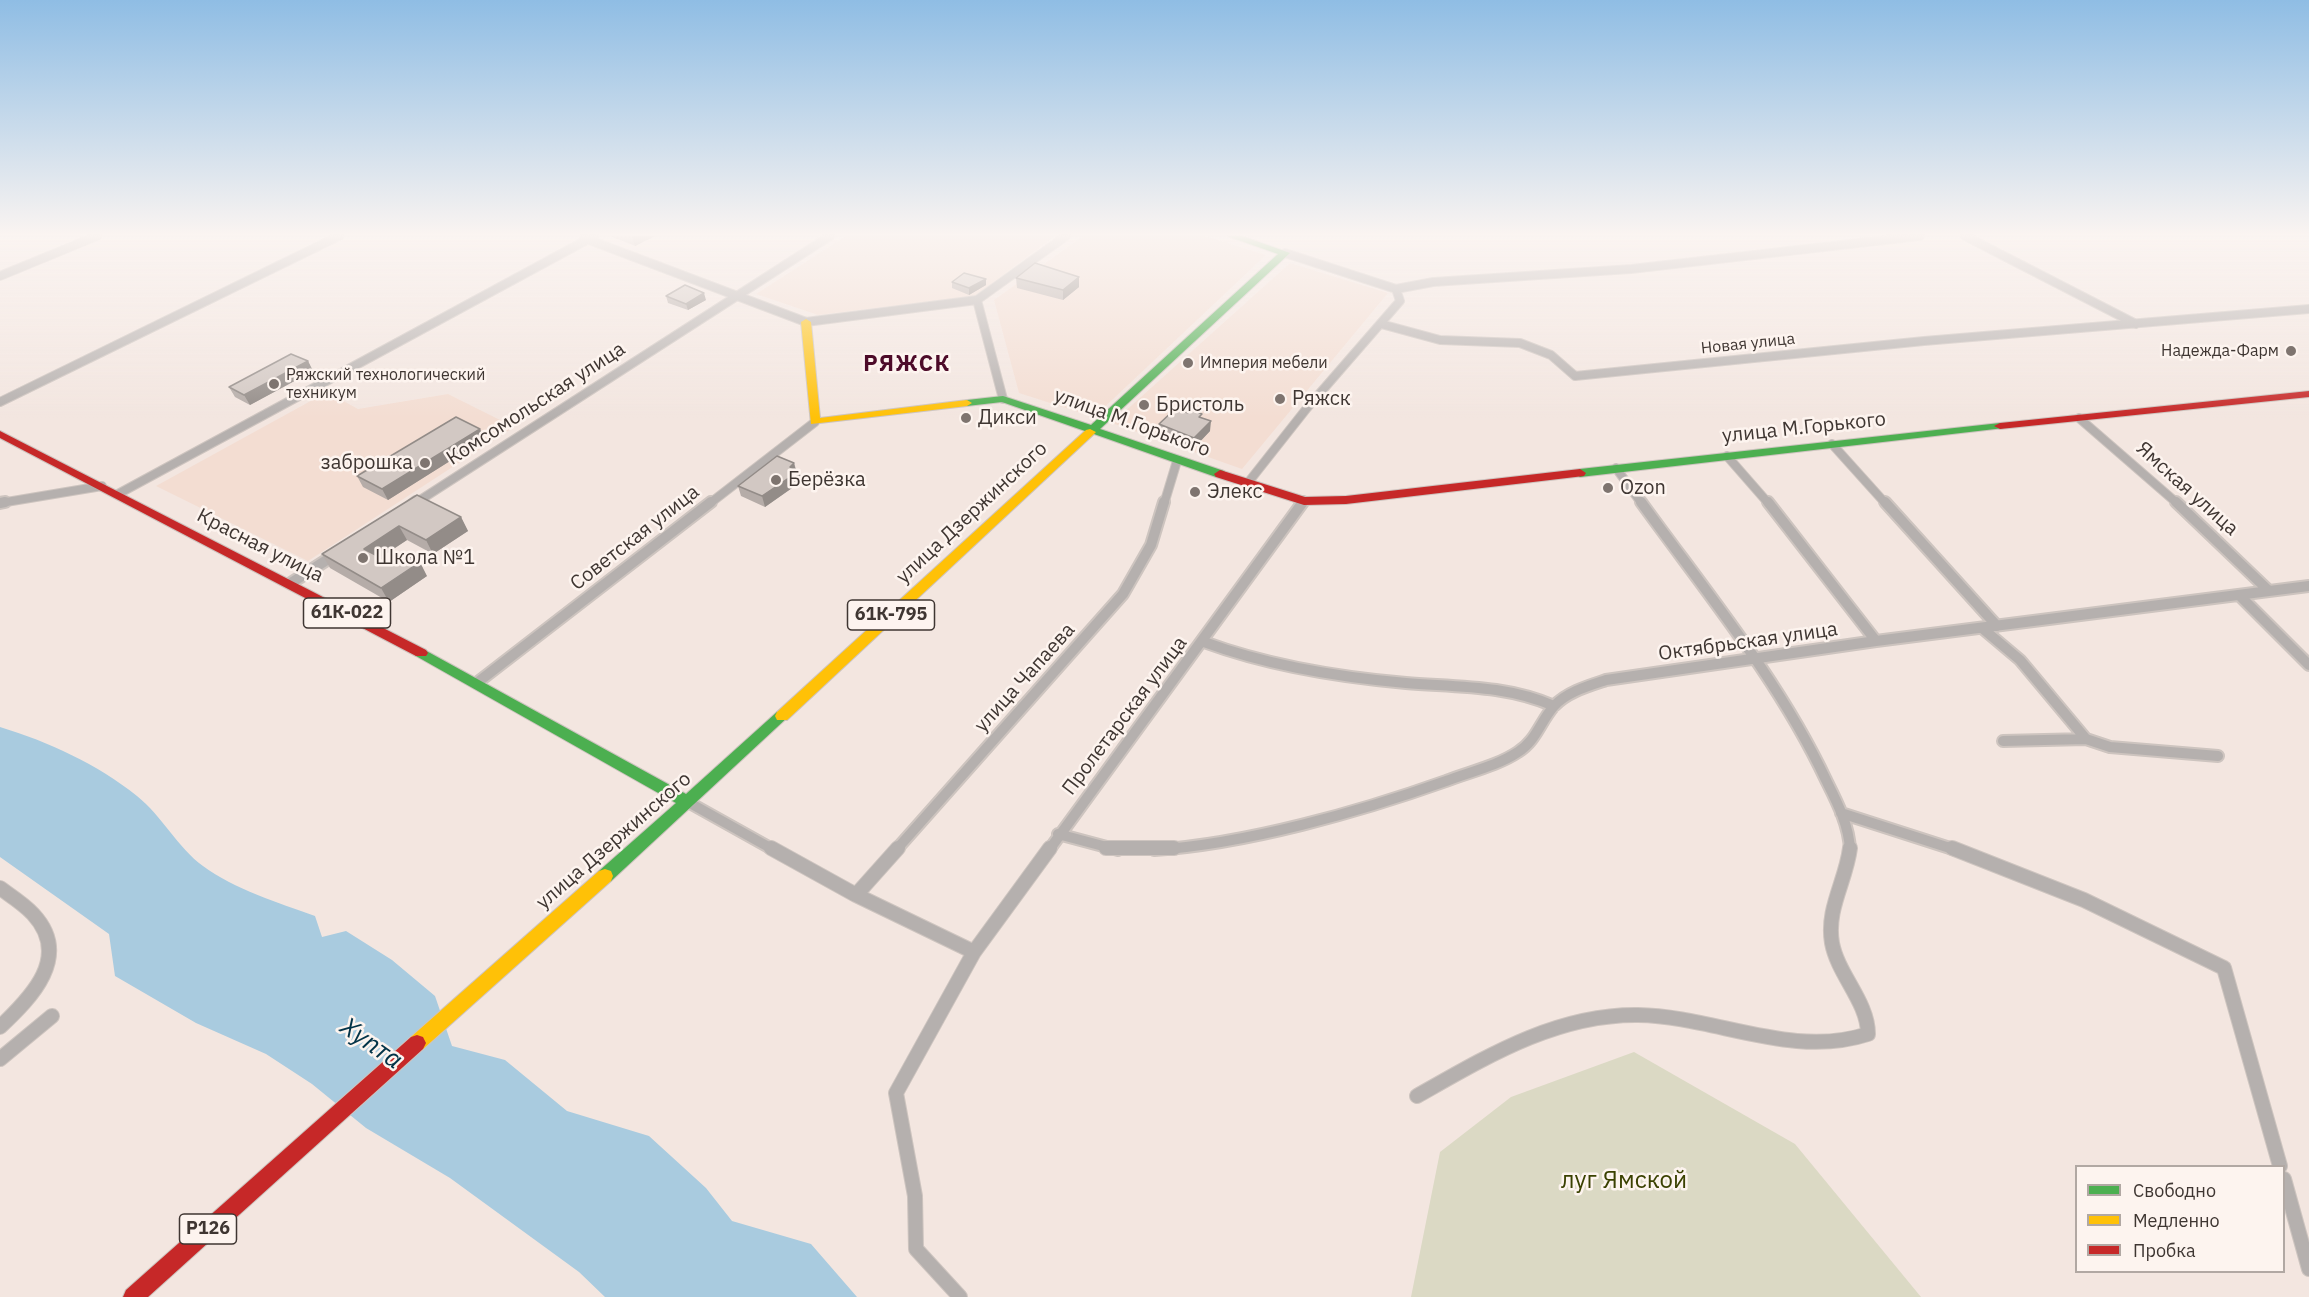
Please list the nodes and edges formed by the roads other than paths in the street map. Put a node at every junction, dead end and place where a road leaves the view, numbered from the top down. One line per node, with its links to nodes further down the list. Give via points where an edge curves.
1 (215, 297): 15 (street)
2 (478, 297): 26 (street)
3 (735, 297): 10 (street); 29 (street, Комсомольская улица)
4 (982, 297): 8 (street)
5 (1238, 297): 18 (main road, улица Дзержинского / 61К-795)
6 (1400, 297): 11 (street)
7 (2085, 297): 12 (street)
8 (977, 300): 10 (street); 14 (street)
9 (2309, 309): 12 (street, Новая улица)
10 (807, 322): 17 (main road)
11 (1381, 324): 12 (street, Новая улица, via 1440,340 1520,343 1551,355 1575,376 1913,342); 24 (street)
12 (2136, 325)
13 (2309, 394): 16 (main road, улица М.Горького)
14 (1003, 399): 17 (main road); 18 (main road, улица М.Горького)
15 (0, 402)
16 (2079, 418): 20 (main road, улица М.Горького); 33 (street, Ямская улица, via 2193,517)
17 (815, 423): 41 (street, Советская улица)
18 (1093, 429): 22 (main road, улица М.Горького); 46 (main road, улица Дзержинского / 61К-795)
19 (0, 434): 25 (main road, Красная улица / 61К-022)
20 (1832, 444): 21 (main road, улица М.Горького); 35 (street)
21 (1726, 456): 23 (main road, улица М.Горького); 37 (street, via 1775,511)
22 (1177, 460): 24 (main road, улица М.Горького); 50 (street, улица Чапаева, via 1168,480 1157,530 1123,594)
23 (1616, 468): 27 (main road, улица М.Горького, via 1346,500); 39 (street)
24 (1247, 484): 27 (main road, улица М.Горького)
25 (103, 486): 26 (main road, Красная улица / 61К-022); 28 (street)
26 (118, 494): 31 (main road, Красная улица / 61К-022)
27 (1304, 501): 38 (street, Пролетарская улица)
28 (0, 503)
29 (400, 513)
30 (340, 552): 31 (street)
31 (291, 583): 41 (main road, Красная улица / 61К-022)
32 (2309, 586): 33 (street, Октябрьская улица)
33 (2268, 590): 34 (street, Октябрьская улица)
34 (2240, 596): 35 (street, Октябрьская улица); 40 (street)
35 (1996, 626): 36 (street, Октябрьская улица)
36 (1982, 628): 37 (street, Октябрьская улица); 43 (street, via 2020,660)
37 (1876, 641): 39 (street, Октябрьская улица)
38 (1204, 642): 42 (street, via 1234,654 1352,676 1510,690 1530,694); 48 (street, Пролетарская улица)
39 (1753, 661): 42 (street, Октябрьская улица, via 1606,680 1575,691); 47 (street, via 1797,720)
40 (2309, 665)
41 (478, 682): 46 (main road, Красная улица / 61К-022)
42 (1554, 706): 48 (street, via 1532,741 1517,753 1390,800 1258,834 1168,849 1092,846)
43 (2086, 739): 44 (street); 45 (street, via 2110,747)
44 (2003, 741)
45 (2218, 756)
46 (688, 801): 50 (street); 56 (main road, улица Дзержинского / 61К-795)
47 (1841, 813): 55 (street, via 1849,833 1850,851 1833,909 1832,943 1845,981 1868,1019 1868,1034 1848,1042 1830,1043 1749,1033 1670,1016 1598,1018 1525,1037); 57 (street, via 1900,829 2028,874 2148,928 2224,969)
48 (1058, 834): 51 (street, Пролетарская улица)
49 (0, 888): 53 (street, via 33,915 46,933 50,953 36,991)
50 (856, 895): 51 (street)
51 (974, 952): 61 (street, Пролетарская улица, via 896,1093 915,1196 916,1249)
52 (52, 1016): 54 (street)
53 (0, 1027)
54 (0, 1059)
55 (1418, 1096)
56 (283, 1161): 60 (main road, Р126)
57 (2279, 1165)
58 (2285, 1186): 59 (street)
59 (2309, 1269)
60 (133, 1297)
61 (960, 1297)

